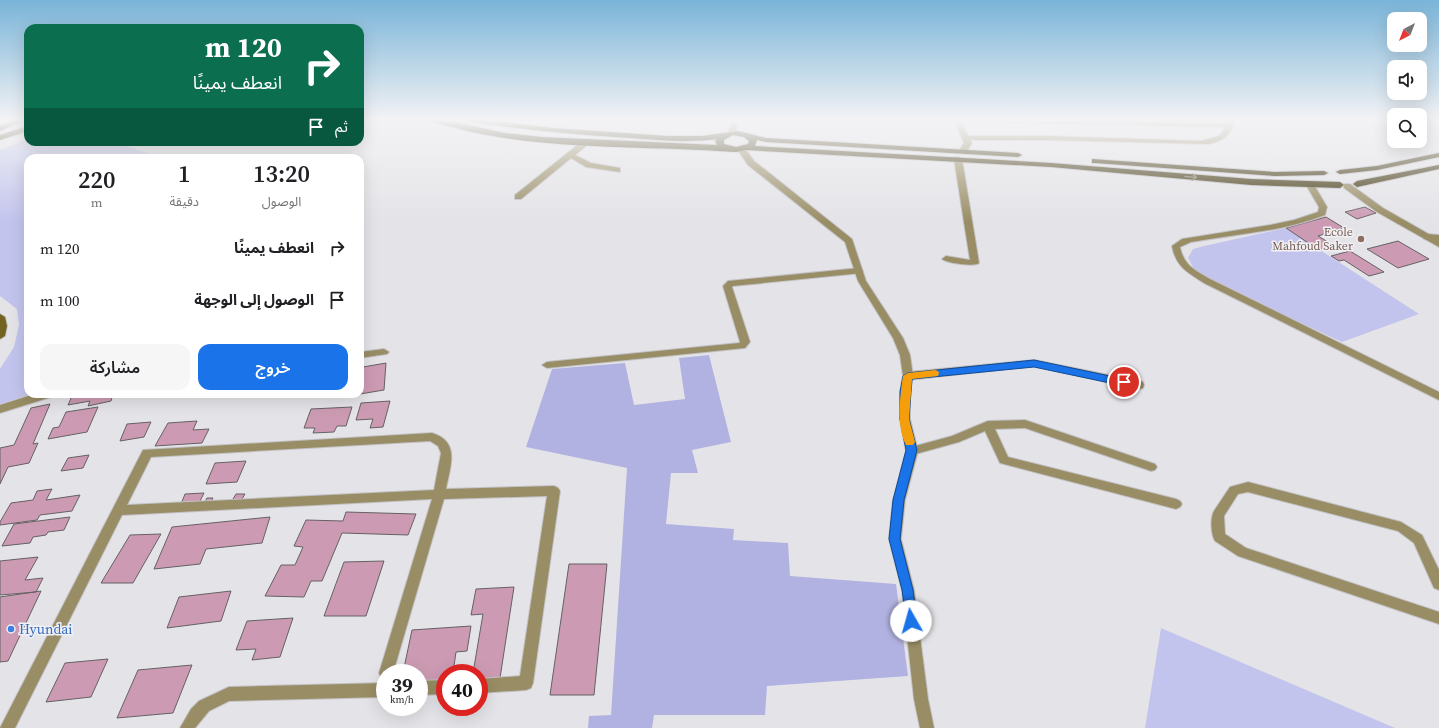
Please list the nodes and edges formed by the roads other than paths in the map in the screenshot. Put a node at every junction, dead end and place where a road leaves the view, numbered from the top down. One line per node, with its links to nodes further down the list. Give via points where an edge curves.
1 (746, 154): 19 (street, via 751,163 849,241)
2 (850, 154): 6 (highway)
3 (1003, 154): 10 (highway, via 1275,174)
4 (570, 155): 8 (street, via 589,165); 14 (street)
5 (1439, 155): 9 (highway, via 1377,168)
6 (958, 159): 12 (highway, one-way to 12); 18 (street, via 975,263)
7 (1439, 167): 11 (highway)
8 (617, 170)
9 (1340, 172): 10 (highway); 11 (highway, via 1354,177)
10 (1324, 173): 13 (highway, via 1327,179)
11 (1357, 184): 13 (highway)
12 (1310, 185): 13 (highway); 27 (street, via 1323,207 1322,213 1280,225 1184,240 1176,246 1178,256 1186,268 1239,298)
13 (1343, 186): 15 (street, via 1377,209)
14 (518, 197)
15 (1427, 236): 16 (street); 17 (street)
16 (1439, 238)
17 (1439, 244)
18 (946, 259)
19 (859, 271): 24 (street, via 731,283 727,286 745,342 742,346); 25 (street, via 862,281 898,338 905,355)
20 (0, 317): 21 (main road)
21 (0, 336)
22 (384, 352): 23 (street)
23 (364, 354)
24 (547, 365)
25 (908, 376): 26 (street, via 1034,363); 31 (street, via 905,419)
26 (1139, 385)
27 (1439, 396)
28 (34, 398): 29 (street)
29 (0, 409)
30 (988, 424): 31 (street, via 955,439); 32 (street, via 1025,424); 34 (street, via 1004,460)
31 (912, 450): 43 (street, via 899,500 895,539 908,590 920,699)
32 (1151, 468)
33 (439, 494): 35 (street); 35 (street, via 446,453 442,443 432,437 147,453); 38 (street); 39 (street, via 554,491 526,683)
34 (1176, 504)
35 (118, 510): 41 (street)
36 (1439, 584): 37 (street, via 1418,540 1402,527 1248,487 1234,490 1218,514 1219,537 1242,552)
37 (1439, 618)
38 (388, 664)
39 (488, 685)
40 (376, 690): 42 (street, via 229,694 208,702 196,713)
41 (7, 728)
42 (187, 728)
43 (926, 728)

